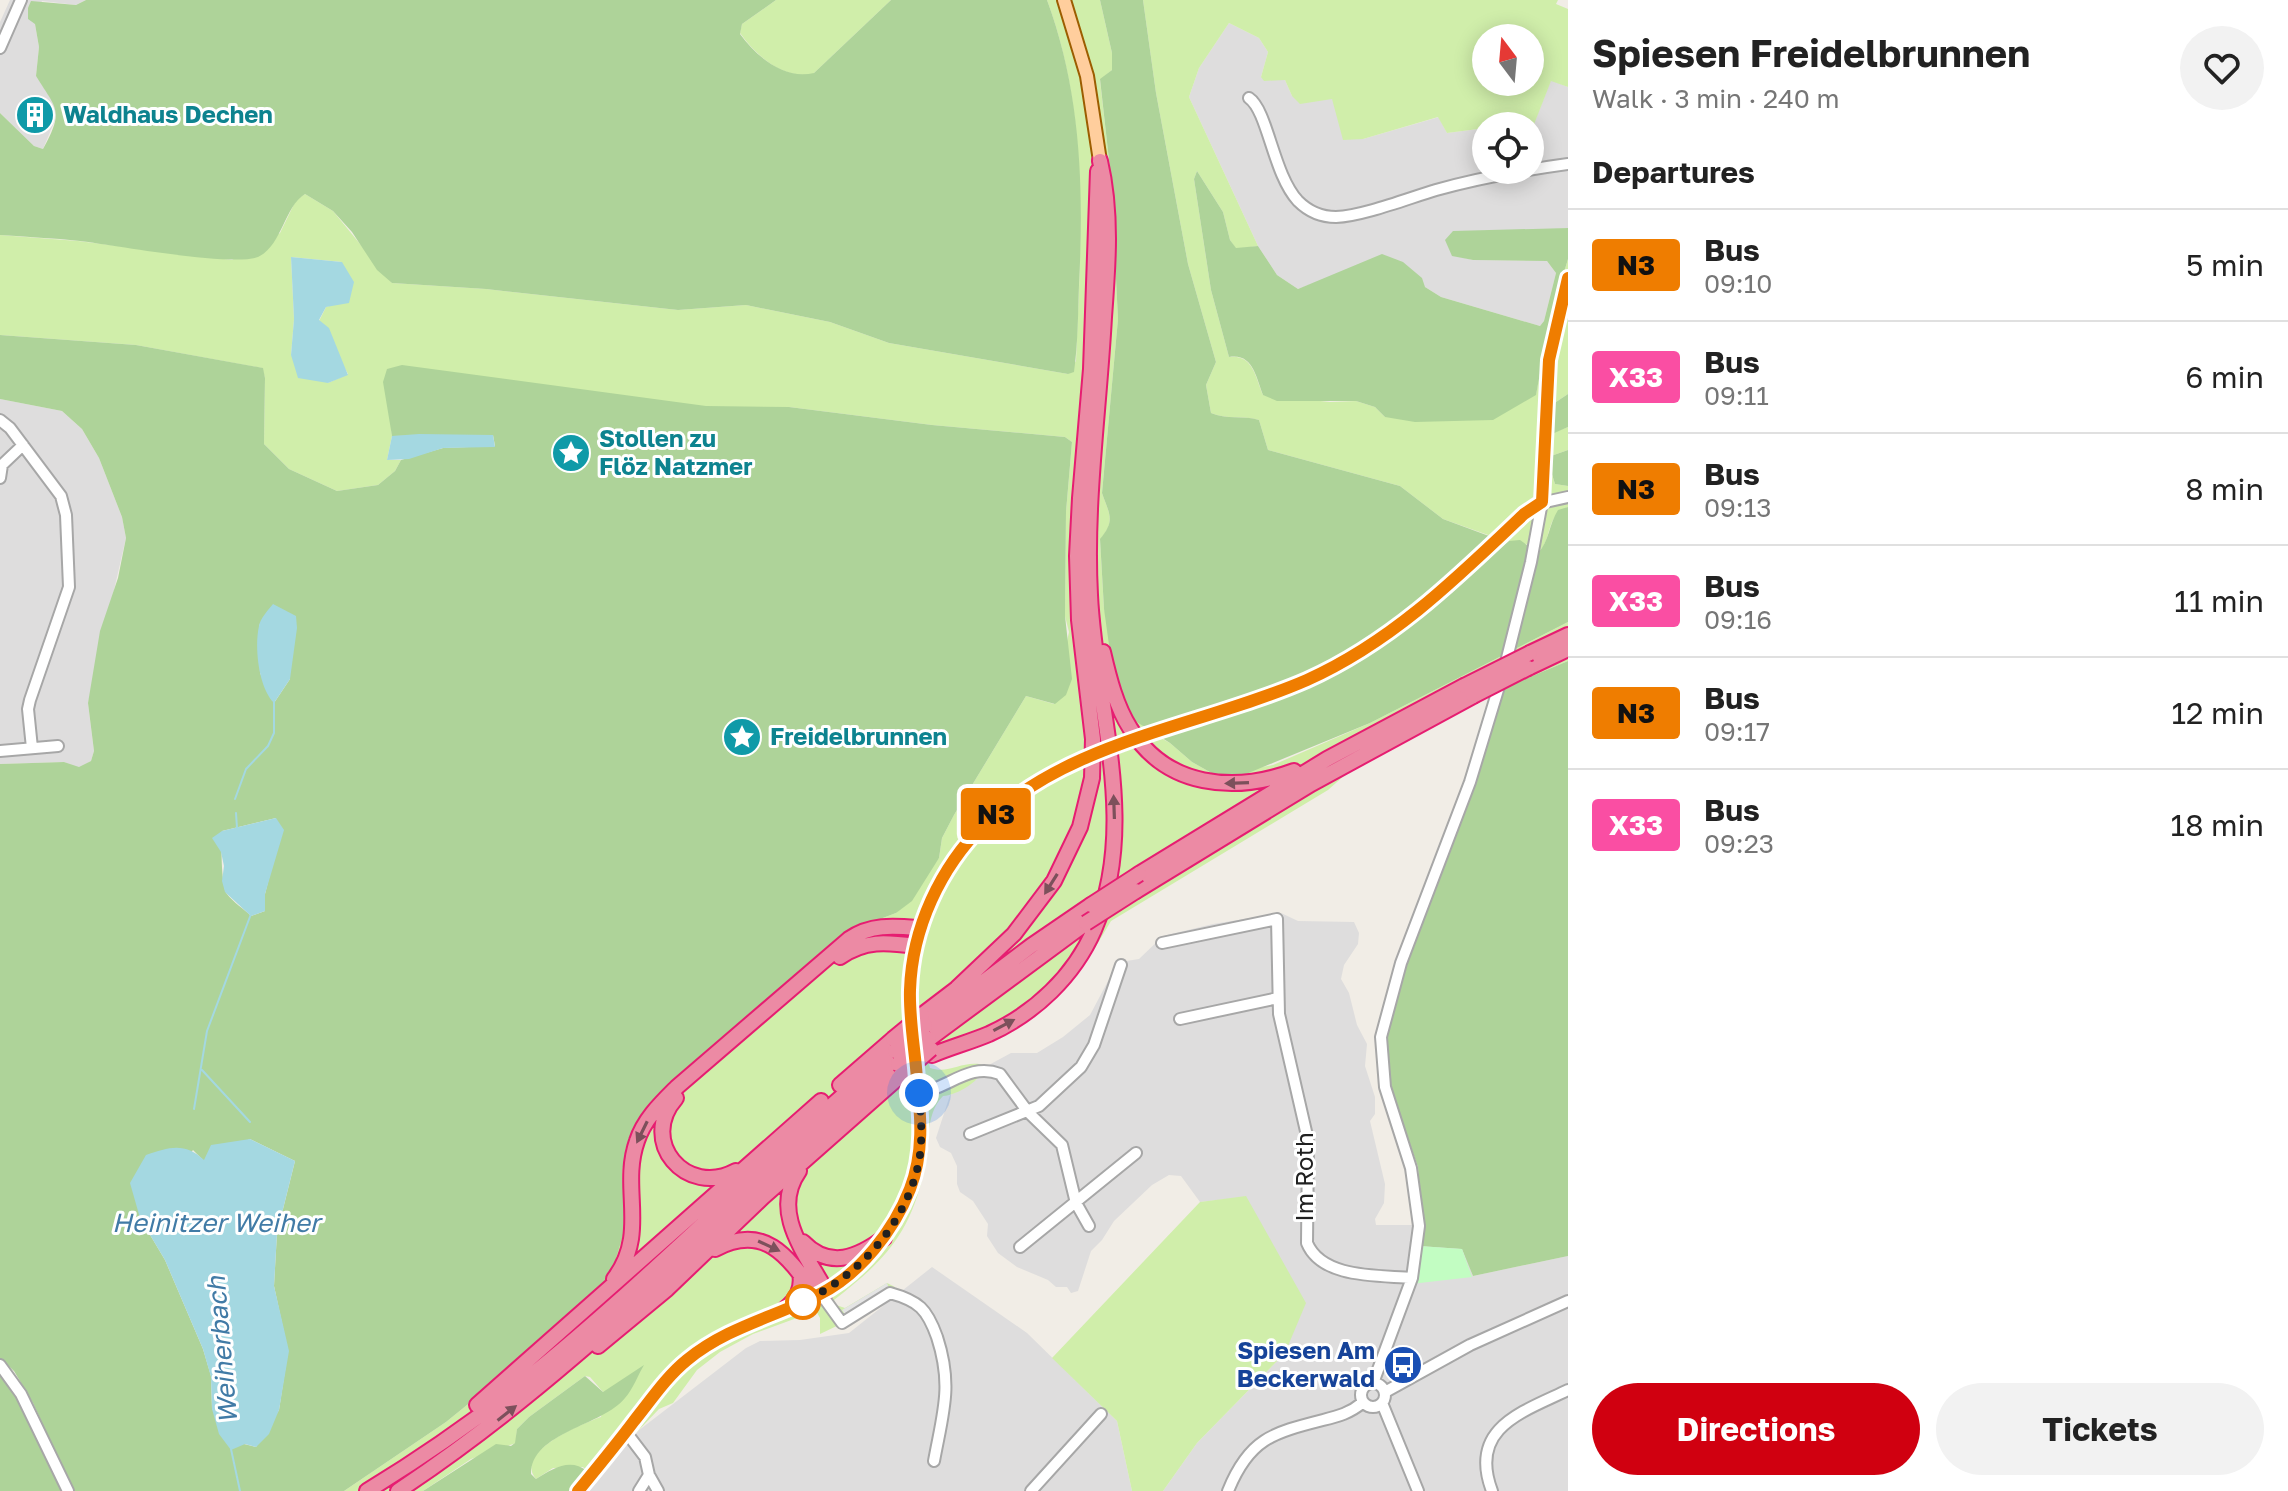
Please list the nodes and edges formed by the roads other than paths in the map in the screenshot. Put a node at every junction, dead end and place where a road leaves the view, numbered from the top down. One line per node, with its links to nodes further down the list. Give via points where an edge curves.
1 (21, 0): 3 (street)
2 (1064, 0): 5 (main road, via 1087,76)
3 (0, 48)
4 (1249, 98): 6 (street, via 1258,107 1288,187 1309,210 1320,214 1348,215 1445,187)
5 (1100, 161): 13 (highway, via 1107,206 1107,272 1090,512); 27 (highway, one-way to 27, via 1077,556 1092,778 1080,827 1054,881 1014,934)
6 (1568, 164)
7 (1568, 278): 12 (street, via 1552,340)
8 (0, 420): 9 (street)
9 (23, 445): 10 (street, via 2,465); 19 (street, via 65,505 69,587 30,700)
10 (0, 478)
11 (1568, 497): 12 (street)
12 (1542, 502): 23 (street, bridge, via 1426,605 1357,654 1262,698 1082,760 1028,789 985,823 950,867); 45 (street, via 1486,729 1401,963 1381,1037 1385,1087 1411,1168 1419,1226)
13 (1090, 594): 21 (highway, one-way to 13, via 1278,777 1238,784 1190,777 1156,759 1129,728 1115,697); 30 (highway, one-way to 13, via 1009,1024 1045,997 1085,947 1107,897 1114,800)
14 (1568, 635): 16 (highway)
15 (1568, 649): 16 (highway)
16 (1529, 661): 17 (highway, bridge)
17 (1468, 691): 21 (highway); 30 (highway, bridge, via 1086,923)
18 (58, 746): 19 (street)
19 (32, 748): 20 (street)
20 (0, 751)
21 (1327, 759): 22 (highway, bridge)
22 (1070, 919): 27 (highway, via 1016,947); 30 (highway)
23 (919, 928): 25 (street); 48 (highway, one-way to 48, via 878,927 849,939 660,1104 641,1130 632,1156 630,1251)
24 (1162, 943): 28 (street, Im Roth, via 1277,919)
25 (915, 946): 32 (street, via 910,992); 36 (highway, via 875,942 841,956 682,1092 666,1113 662,1131 667,1151 681,1169 698,1178 723,1177)
26 (1121, 965): 33 (street, via 1089,1055 1048,1101)
27 (957, 988): 30 (highway)
28 (1278, 998): 29 (street); 45 (street, Im Roth, via 1307,1129 1310,1250 1344,1271)
29 (1180, 1019)
30 (928, 1037): 31 (highway, bridge); 31 (highway, bridge)
31 (896, 1058): 35 (highway); 36 (highway); 51 (highway); 58 (highway, via 843,1094 573,1339)
32 (919, 1093): 33 (street, via 967,1072 993,1071); 41 (street, via 919,1161)
33 (1028, 1112): 34 (street); 38 (street, via 1062,1145)
34 (970, 1134)
35 (825, 1143): 40 (highway, via 790,1186 787,1210); 43 (highway)
36 (765, 1151): 48 (highway)
37 (1136, 1153): 38 (street)
38 (1076, 1203): 39 (street); 42 (street)
39 (1089, 1226)
40 (795, 1234): 41 (highway, via 808,1247 840,1258 863,1254); 46 (highway)
41 (884, 1238): 46 (street)
42 (1020, 1247)
43 (704, 1254): 44 (highway, one-way to 44, via 732,1241 759,1240 779,1249); 51 (highway, via 610,1338)
44 (800, 1273): 46 (highway); 49 (highway, via 800,1289)
45 (1412, 1278): 52 (street)
46 (821, 1293): 49 (street); 59 (street, via 842,1323 890,1293 911,1298 925,1310 947,1378)
47 (1568, 1301): 54 (street, via 1470,1345)
48 (588, 1309): 58 (highway)
49 (785, 1309): 57 (street, via 731,1330 689,1358)
50 (0, 1365): 61 (street, via 21,1394)
51 (564, 1367): 63 (highway, one-way to 51)
52 (1373, 1383): 54 (street, via 1380,1385); 55 (street, via 1362,1389)
53 (1568, 1390): 70 (street, via 1519,1413 1492,1436 1486,1464)
54 (1384, 1398): 55 (street, via 1372,1408); 69 (street)
55 (1362, 1403): 68 (street, via 1350,1413 1274,1434 1243,1459)
56 (1101, 1414): 67 (street)
57 (626, 1432): 60 (street, via 645,1457); 64 (street)
58 (427, 1452): 62 (highway)
59 (934, 1461)
60 (649, 1475): 65 (street); 66 (street)
61 (68, 1491)
62 (367, 1491)
63 (398, 1491)
64 (578, 1491)
65 (639, 1491)
66 (658, 1491)
67 (1031, 1491)
68 (1228, 1491)
69 (1418, 1491)
70 (1492, 1491)

